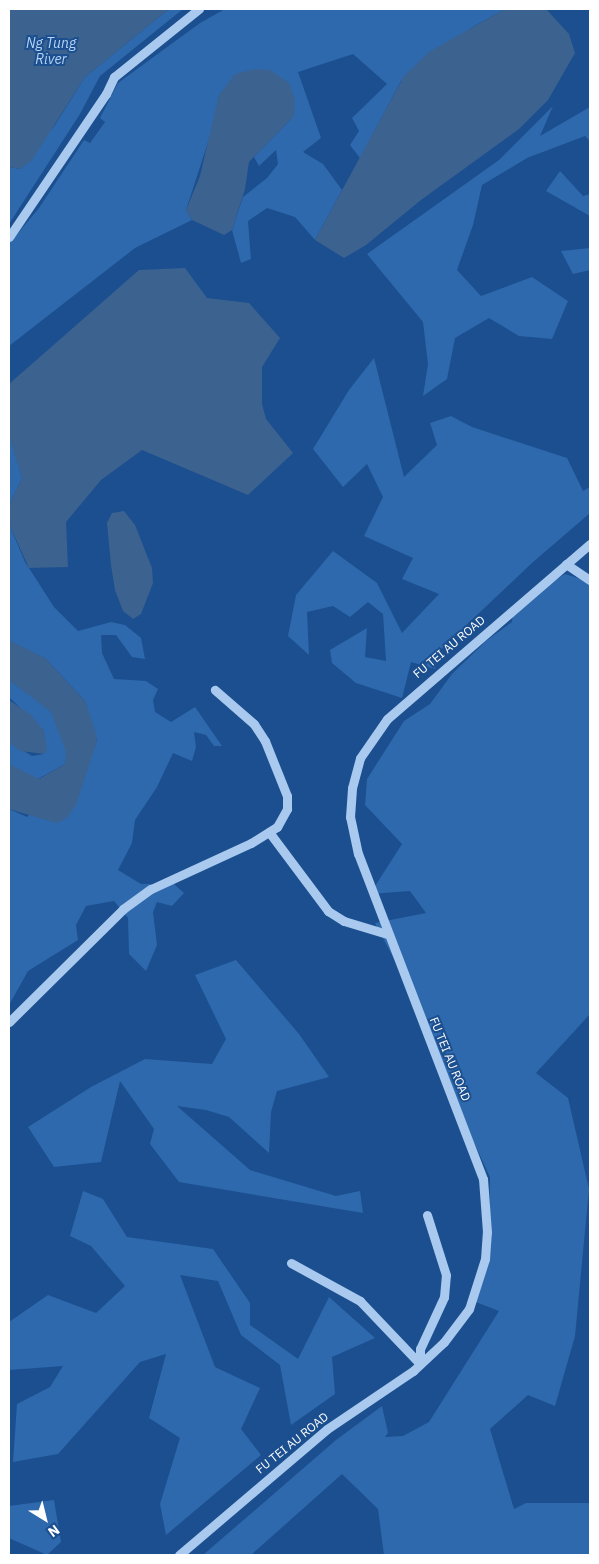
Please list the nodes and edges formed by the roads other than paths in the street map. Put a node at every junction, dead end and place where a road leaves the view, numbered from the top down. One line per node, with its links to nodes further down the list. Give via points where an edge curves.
1 (199, 9): 2 (street, via 114,77 106,94)
2 (9, 237)
3 (590, 544): 4 (street, FU TEI AU ROAD)
4 (566, 564): 5 (street); 8 (street, FU TEI AU ROAD, via 394,712 378,728 360,758 352,788 352,834)
5 (590, 580)
6 (215, 690): 7 (street, via 254,724 266,741 287,796 287,809 277,827)
7 (269, 832): 8 (street, via 328,911 344,921); 9 (street, via 151,889 130,904)
8 (387, 934): 12 (street, FU TEI AU ROAD, via 478,1162 486,1199 485,1259 478,1288 460,1322)
9 (9, 1022)
10 (427, 1215): 12 (street, via 446,1275 444,1297 420,1349)
11 (291, 1263): 12 (street, via 360,1301)
12 (420, 1364): 13 (street, FU TEI AU ROAD, via 328,1429)
13 (179, 1555)

